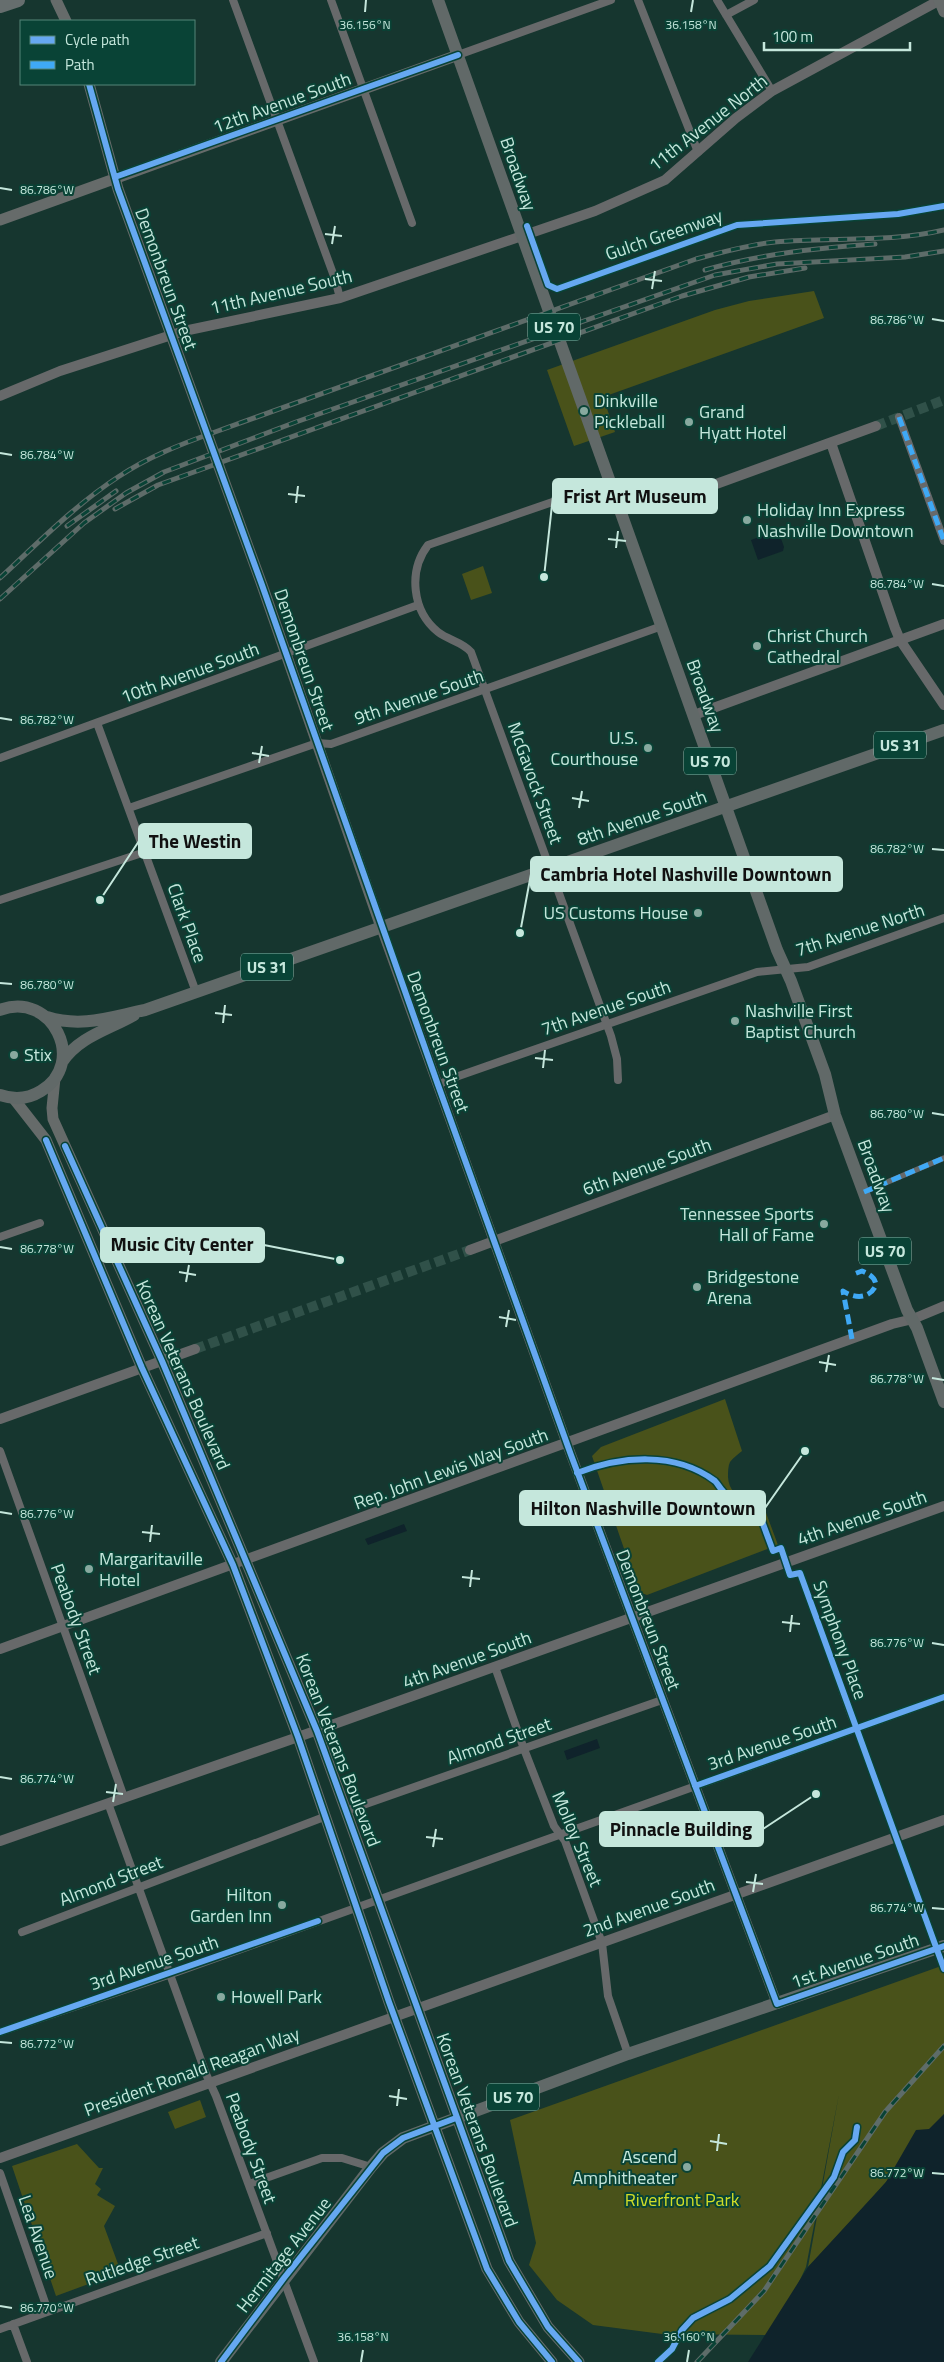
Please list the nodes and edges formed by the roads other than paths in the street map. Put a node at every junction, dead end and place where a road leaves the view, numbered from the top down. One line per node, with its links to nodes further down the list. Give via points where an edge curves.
1 (18, 0): 11 (highway)
2 (56, 0): 14 (main road)
3 (233, 0): 19 (street)
4 (331, 0): 17 (street)
5 (438, 0): 15 (main road, Broadway / US 70)
6 (611, 0): 15 (street)
7 (638, 0): 20 (street)
8 (717, 0): 13 (street)
9 (754, 0): 13 (street)
10 (940, 0): 12 (main road); 18 (street, 11th Avenue North)
11 (0, 6)
12 (944, 12)
13 (726, 15): 18 (street)
14 (66, 20)
15 (458, 55): 17 (main road, 12th Avenue South); 30 (main road, Broadway / US 70)
16 (89, 85): 21 (main road, Demonbreun Street)
17 (363, 90): 19 (main road, 12th Avenue South); 23 (street)
18 (772, 91): 20 (street, 11th Avenue North)
19 (277, 120): 21 (main road, 12th Avenue South); 25 (street)
20 (698, 152): 24 (street, 11th Avenue North, via 665,180 630,197)
21 (115, 177): 22 (main road, 12th Avenue South); 36 (main road, Demonbreun Street)
22 (0, 220)
23 (412, 223)
24 (514, 239): 25 (street, 11th Avenue South)
25 (340, 298): 26 (street, 11th Avenue South, via 184,331 60,371)
26 (0, 396)
27 (899, 417): 31 (street)
28 (876, 426): 29 (street)
29 (831, 443): 30 (street, via 675,499 650,504); 35 (street)
30 (618, 500): 32 (street, via 567,496 428,546 416,571); 34 (main road, Broadway / US 70)
31 (944, 541)
32 (418, 605): 36 (street, 10th Avenue South); 37 (street, McGavock Street, via 437,631 468,647)
33 (944, 624): 35 (street)
34 (662, 626): 37 (street, 9th Avenue South); 39 (main road, Broadway / US 70)
35 (900, 640): 38 (street); 39 (street)
36 (286, 653): 40 (street, 10th Avenue South); 42 (main road, Demonbreun Street)
37 (485, 690): 42 (street, 9th Avenue South, via 331,744); 47 (street, McGavock Street)
38 (944, 705)
39 (694, 715): 44 (main road, Broadway / US 70)
40 (97, 723): 43 (street, 10th Avenue South); 45 (street, Clark Place)
41 (944, 730): 44 (main road, US 31)
42 (317, 743): 45 (street, 9th Avenue South); 50 (main road, Demonbreun Street)
43 (0, 758)
44 (727, 807): 47 (main road, 8th Avenue South / US 31); 51 (main road, Broadway / US 70)
45 (129, 808): 46 (street, Clark Place)
46 (145, 852): 48 (street); 52 (street, Clark Place)
47 (549, 869): 50 (main road, 8th Avenue South / US 31); 56 (street, McGavock Street)
48 (0, 900)
49 (944, 918): 51 (street, 7th Avenue North, via 808,967)
50 (382, 927): 52 (main road, 8th Avenue South / US 31); 60 (street, Demonbreun Street)
51 (785, 968): 56 (street, 7th Avenue South, via 756,972); 62 (main road, Broadway / US 70, via 825,1074)
52 (196, 992): 54 (main road, 8th Avenue South / US 31)
53 (0, 1010): 55 (main road, US 31, via 28,1008)
54 (145, 1010): 55 (main road, 8th Avenue South / US 31, via 88,1023); 57 (main road, 8th Avenue South / US 31, via 82,1040)
55 (47, 1018): 57 (main road, via 60,1038)
56 (606, 1024): 59 (street, McGavock Street, via 617,1059); 60 (street, 7th Avenue South)
57 (62, 1062): 58 (main road, US 31)
58 (55, 1078): 61 (main road, US 31, via 35,1095); 72 (main road, Korean Veterans Boulevard, via 53,1119)
59 (618, 1080)
60 (438, 1085): 67 (street, Demonbreun Street)
61 (5, 1098): 73 (main road, Korean Veterans Boulevard, via 46,1140)
62 (835, 1115): 64 (main road, Broadway / US 70); 67 (street, 6th Avenue South)
63 (944, 1158): 64 (street)
64 (864, 1192): 70 (main road, Broadway / US 70)
65 (40, 1222): 66 (street)
66 (0, 1237)
67 (494, 1241): 68 (street, 6th Avenue South); 76 (street, Demonbreun Street)
68 (470, 1250)
69 (944, 1306): 70 (street, Rep. John Lewis Way South)
70 (913, 1319): 74 (main road, Broadway / US 70); 76 (street, Rep. John Lewis Way South)
71 (196, 1349): 72 (street)
72 (162, 1361): 73 (street); 79 (main road, Korean Veterans Boulevard)
73 (142, 1368): 75 (street); 80 (main road, Korean Veterans Boulevard)
74 (944, 1402)
75 (0, 1419)
76 (567, 1444): 79 (street, Rep. John Lewis Way South); 82 (street, Demonbreun Street)
77 (0, 1451): 83 (street, Peabody Street)
78 (944, 1506): 82 (street, 4th Avenue South)
79 (246, 1560): 80 (street, Rep. John Lewis Way South); 89 (main road, Korean Veterans Boulevard)
80 (233, 1565): 83 (street, Rep. John Lewis Way South); 90 (main road, Korean Veterans Boulevard)
81 (800, 1572): 88 (street, Symphony Place)
82 (631, 1618): 85 (street, 4th Avenue South); 87 (street, Demonbreun Street)
83 (63, 1626): 84 (street, Rep. John Lewis Way South); 94 (street, Peabody Street)
84 (0, 1649)
85 (495, 1667): 89 (street, 4th Avenue South); 92 (street, Molloy Street)
86 (944, 1697): 93 (street, 3rd Avenue South)
87 (662, 1700): 92 (street, Almond Street); 93 (street, Demonbreun Street)
88 (851, 1718)
89 (316, 1731): 90 (street, 4th Avenue South); 96 (main road, Korean Veterans Boulevard)
90 (298, 1737): 94 (street, 4th Avenue South); 97 (main road, Korean Veterans Boulevard)
91 (860, 1739): 108 (street)
92 (524, 1749): 96 (street, Almond Street); 99 (street, Molloy Street)
93 (694, 1786): 99 (street, 3rd Avenue South); 102 (street, Demonbreun Street)
94 (124, 1797): 95 (street, 4th Avenue South)
95 (108, 1803): 100 (street, 4th Avenue South); 101 (street, Peabody Street)
96 (346, 1811): 103 (main road, Korean Veterans Boulevard)
97 (324, 1817): 101 (street, Almond Street); 104 (main road, Korean Veterans Boulevard)
98 (944, 1820): 102 (street, 2nd Avenue South)
99 (560, 1834): 103 (street, 3rd Avenue South); 106 (street, Molloy Street, via 566,1841)
100 (0, 1841)
101 (139, 1887): 105 (street, Almond Street); 109 (street, Peabody Street)
102 (735, 1894): 106 (street, 2nd Avenue South); 110 (street, Demonbreun Street)
103 (378, 1899): 104 (street, 3rd Avenue South); 111 (main road, Korean Veterans Boulevard)
104 (356, 1907): 109 (street, 3rd Avenue South); 112 (main road, Korean Veterans Boulevard)
105 (22, 1932)
106 (602, 1942): 111 (street, 2nd Avenue South); 114 (street, Molloy Street, via 608,1996)
107 (944, 1946): 110 (main road, 1st Avenue South / US 70)
108 (944, 1970)
109 (170, 1974): 113 (street, 3rd Avenue South); 115 (street, Peabody Street)
110 (777, 2004): 114 (main road, 1st Avenue South / US 70)
111 (417, 2009): 112 (street, 2nd Avenue South); 116 (main road, Korean Veterans Boulevard)
112 (394, 2017): 115 (street, President Ronald Reagan Way); 117 (main road, Korean Veterans Boulevard)
113 (0, 2032)
114 (628, 2054): 116 (main road, 1st Avenue South / US 70)
115 (210, 2082): 118 (street, President Ronald Reagan Way); 121 (street, Peabody Street)
116 (456, 2118): 117 (main road, 1st Avenue South / US 70); 131 (main road, Korean Veterans Boulevard, via 513,2270 548,2327)
117 (435, 2125): 119 (main road, 1st Avenue South / US 70, via 403,2138); 130 (main road, Korean Veterans Boulevard, via 487,2269 519,2322)
118 (0, 2158)
119 (371, 2167): 121 (street, via 342,2158 322,2158); 123 (main road, Hermitage Avenue / US 70)
120 (0, 2173): 124 (street, Lea Avenue)
121 (249, 2184): 122 (street, Peabody Street)
122 (267, 2233): 123 (street, Peabody Street); 124 (street, Rutledge Street)
123 (284, 2278): 128 (main road, Hermitage Avenue / US 70); 129 (street, Peabody Street)
124 (48, 2311): 125 (street, Rutledge Street)
125 (13, 2324): 126 (street, Rutledge Street); 127 (street)
126 (0, 2329)
127 (27, 2362)
128 (221, 2362)
129 (314, 2362)
130 (552, 2362)
131 (579, 2362)

